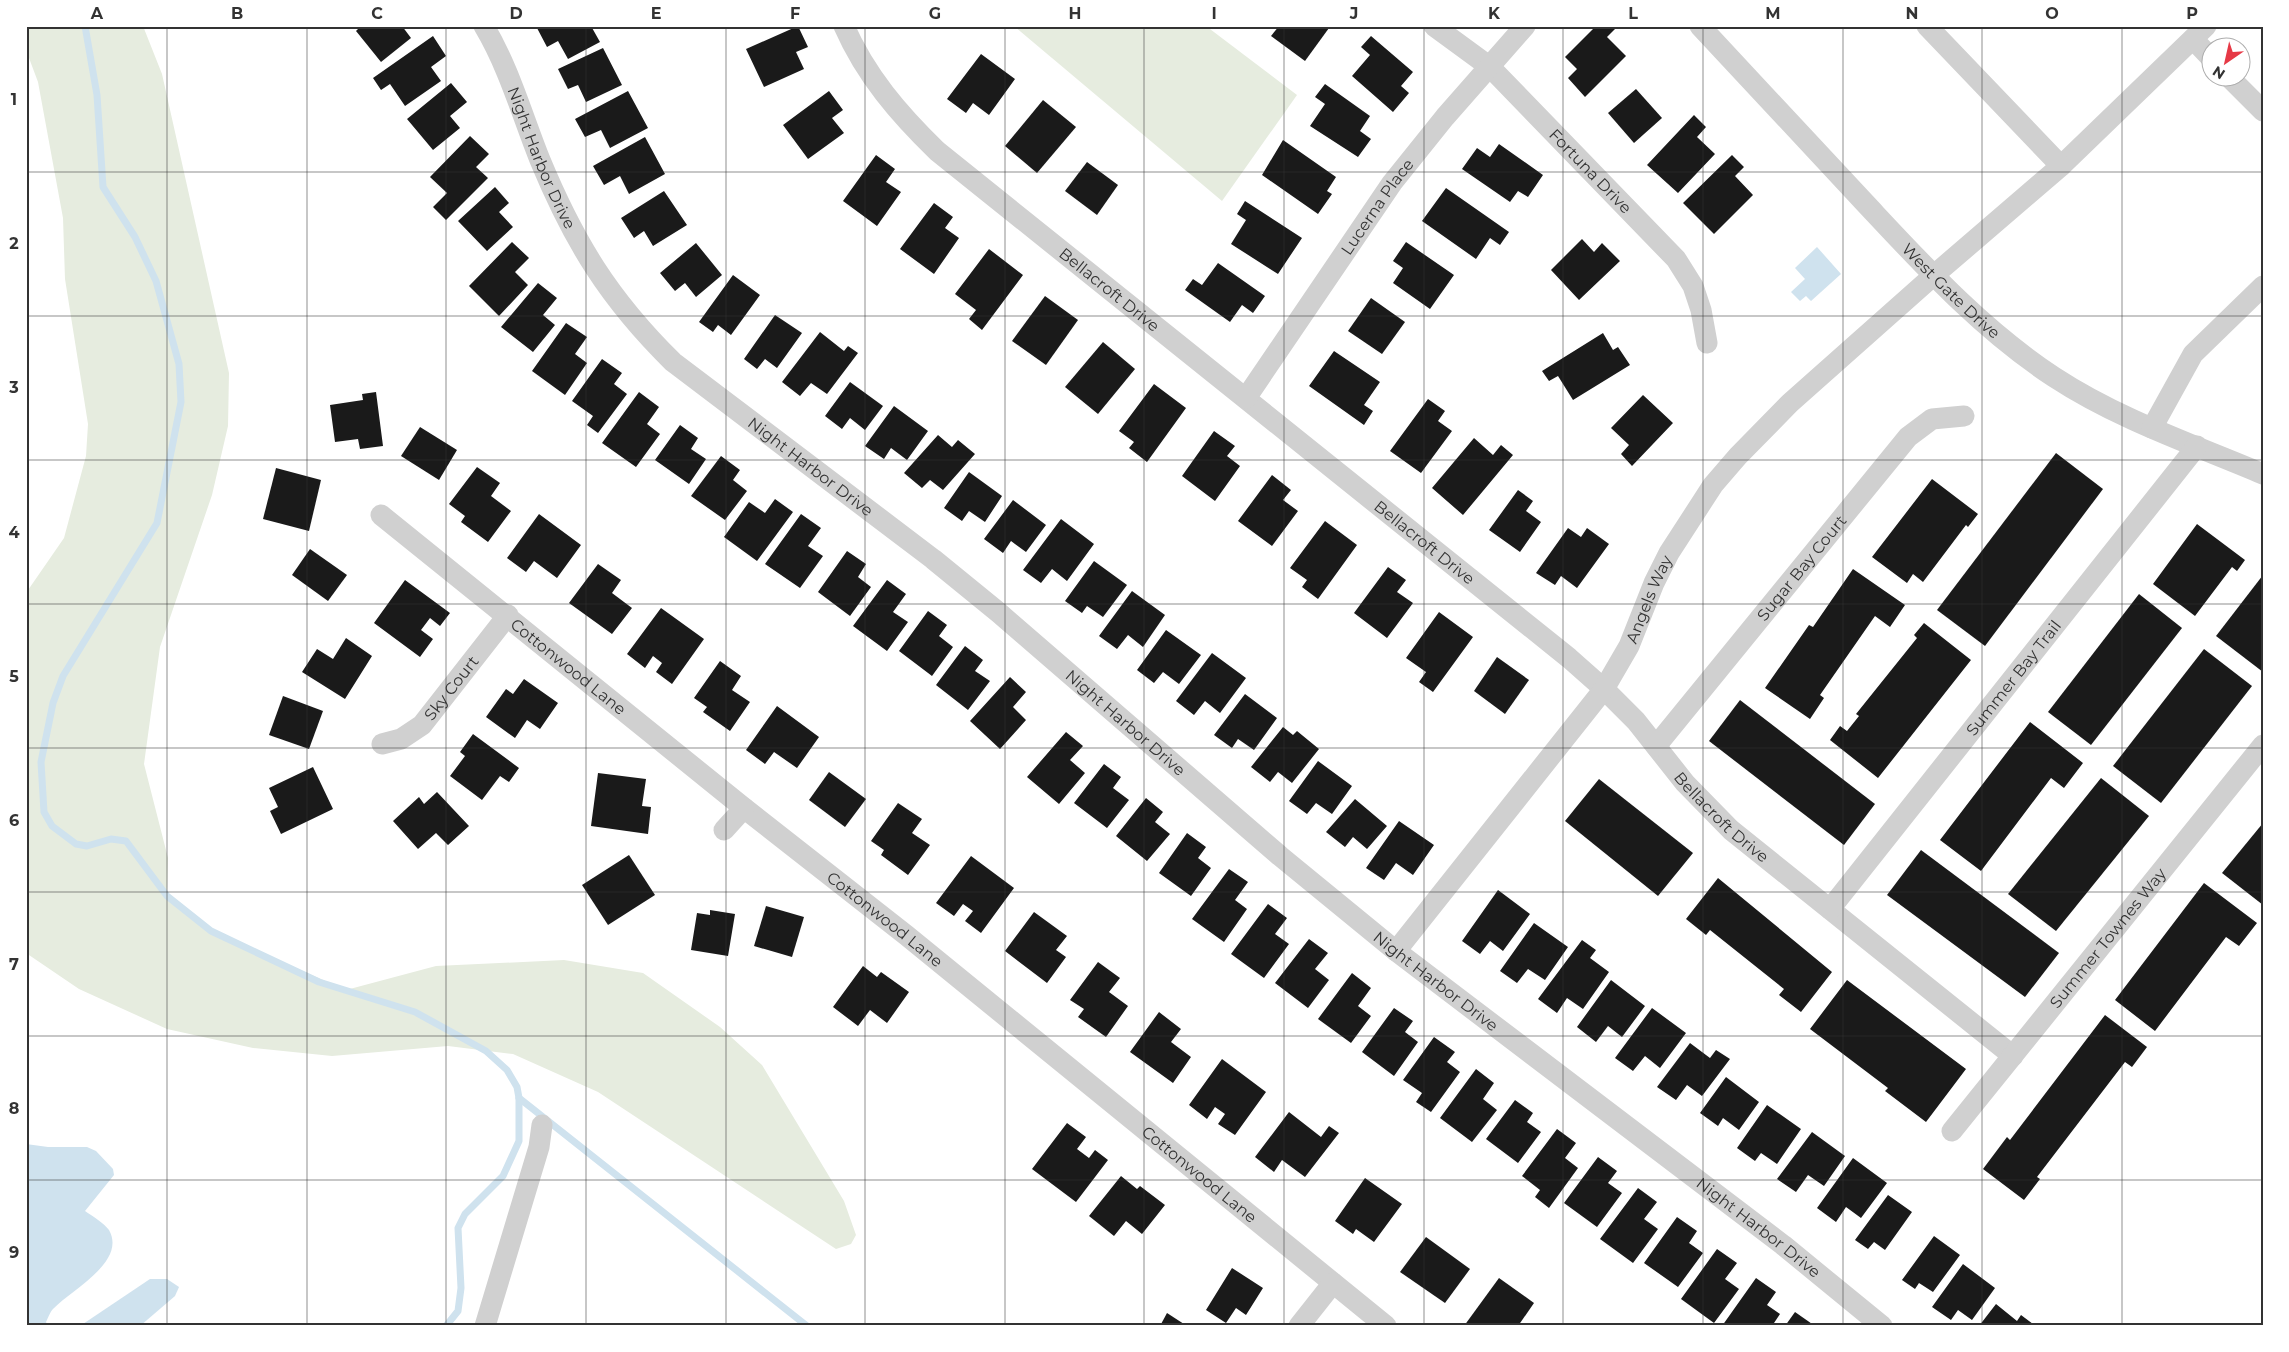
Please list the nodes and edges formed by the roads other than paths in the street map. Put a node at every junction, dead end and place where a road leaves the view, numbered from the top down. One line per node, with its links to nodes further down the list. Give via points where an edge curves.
1 (484, 26): 29 (street, Night Harbor Drive, via 514,89 574,234 594,270 644,333 673,362 991,606 1280,856)
2 (844, 26): 15 (street, Bellacroft Drive, via 883,94 937,151)
3 (1434, 26): 8 (street, Fortuna Drive)
4 (1525, 26): 8 (street, Lucerna Place)
5 (1700, 26): 12 (street, West Gate Drive)
6 (1927, 26): 11 (street)
7 (2199, 33): 11 (street, Angels Way)
8 (1490, 67): 14 (street, Fortuna Drive, via 1676,259 1701,310); 15 (street, Lucerna Place, via 1392,183)
9 (2240, 88): 10 (street)
10 (2263, 111)
11 (2061, 166): 12 (street, Angels Way)
12 (1933, 276): 17 (street, West Gate Drive, via 1993,332 2039,367 2093,400); 22 (street, Angels Way, via 1790,403 1714,485 1669,553 1629,646)
13 (2263, 286): 17 (street, via 2193,354)
14 (1707, 343)
15 (1246, 398): 22 (street, Bellacroft Drive)
16 (1964, 416): 25 (street, Sugar Bay Court, via 1932,420 1908,437)
17 (2152, 428): 18 (street, West Gate Drive)
18 (2197, 446): 19 (street, West Gate Drive); 28 (street, Summer Bay Trail)
19 (2263, 474)
20 (381, 515): 21 (street, Cottonwood Lane)
21 (508, 615): 23 (street, Sky Court, via 422,725 401,739); 26 (street, Cottonwood Lane)
22 (1604, 689): 25 (street, Bellacroft Drive); 29 (street, Angels Way)
23 (382, 744)
24 (2263, 745): 30 (street, Summer Townes Way)
25 (1656, 746): 28 (street, Bellacroft Drive, via 1685,783 1731,830)
26 (744, 808): 27 (street); 33 (street, Cottonwood Lane)
27 (724, 830)
28 (1830, 909): 30 (street, Bellacroft Drive)
29 (1396, 951): 37 (street, Night Harbor Drive, via 1783,1244)
30 (2012, 1056): 32 (street, Summer Townes Way)
31 (542, 1125): 34 (street, via 539,1147)
32 (1952, 1131)
33 (1333, 1283): 35 (street); 36 (street, Cottonwood Lane)
34 (485, 1326)
35 (1299, 1326)
36 (1386, 1326)
37 (1882, 1326)

